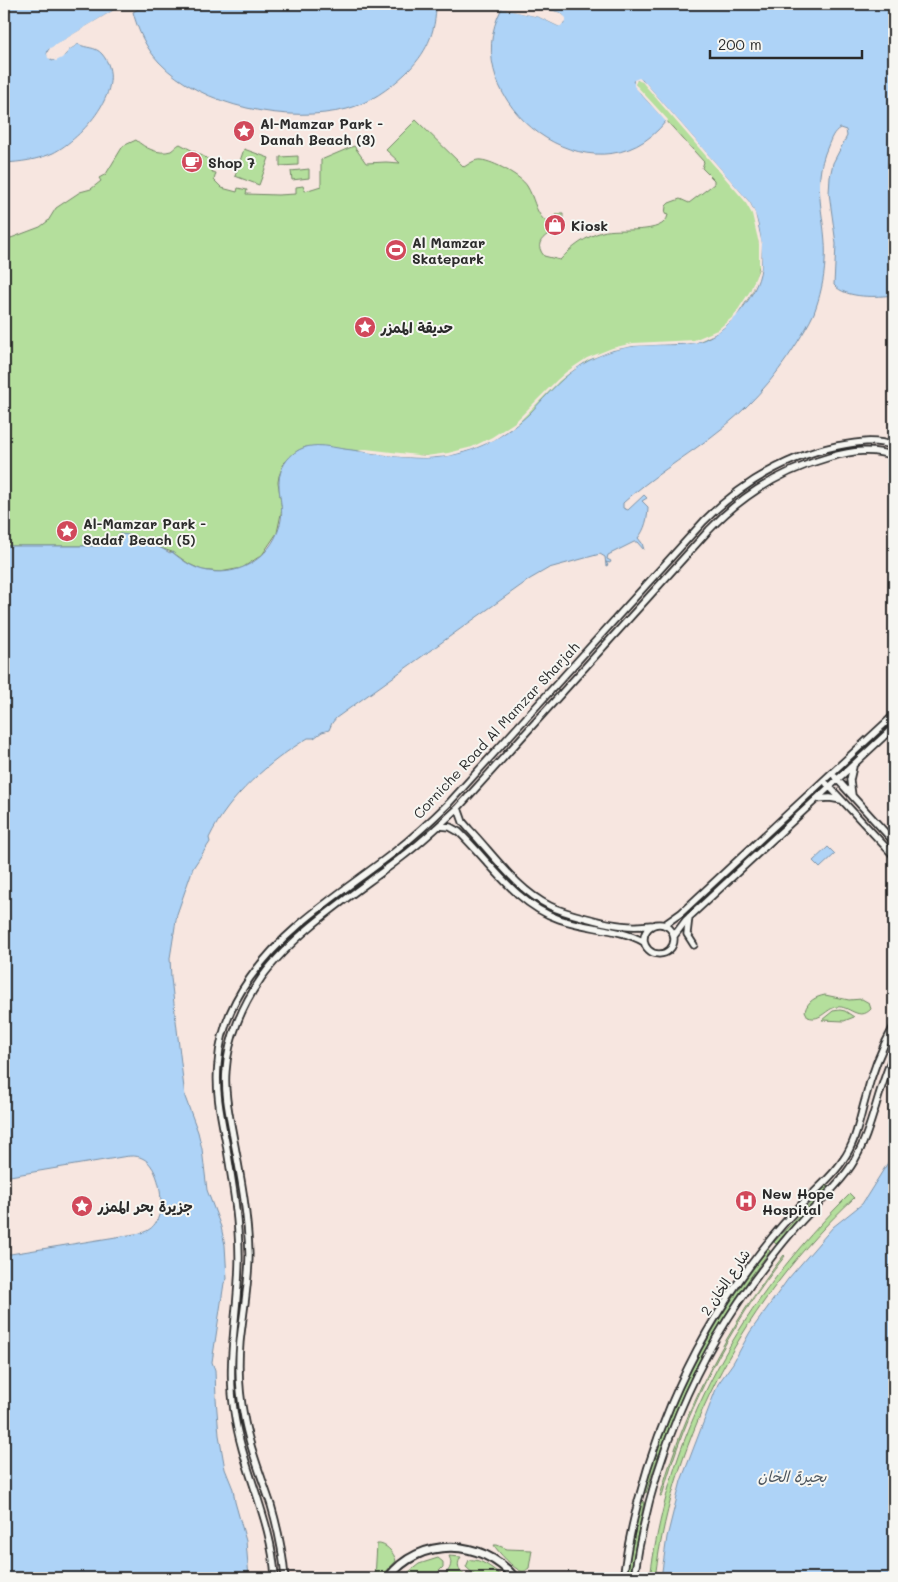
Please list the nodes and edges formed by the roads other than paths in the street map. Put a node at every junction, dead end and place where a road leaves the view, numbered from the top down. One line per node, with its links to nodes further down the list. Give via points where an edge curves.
1 (894, 446): 20 (street, Corniche Road Al Mamzar Sharjah, via 873,441 810,453 752,481 723,503 449,803 407,842)
2 (894, 456): 13 (street, Corniche Road Al Mamzar Sharjah, via 870,450 817,461 784,474 725,513)
3 (894, 715): 6 (street)
4 (894, 727): 5 (street)
5 (853, 766): 8 (street); 10 (street, via 850,780)
6 (831, 773): 7 (street); 8 (street)
7 (823, 780): 9 (street); 19 (street)
8 (837, 780): 9 (street); 10 (street)
9 (829, 786): 11 (street); 12 (street)
10 (853, 797): 15 (street)
11 (816, 799): 12 (street); 17 (street)
12 (842, 800): 16 (street)
13 (458, 808): 14 (street, Corniche Road Al Mamzar Sharjah); 18 (street, via 469,830 519,883 543,902 565,912 612,924)
14 (438, 826): 21 (street, Corniche Road Al Mamzar Sharjah); 23 (street, via 459,832 514,891 543,912 567,922 627,935)
15 (894, 842)
16 (894, 856)
17 (689, 916): 22 (street); 24 (street, via 687,934)
18 (651, 925): 19 (street); 23 (street, via 645,933)
19 (664, 925): 22 (street)
20 (296, 927): 21 (street); 31 (street, Corniche Road Al Mamzar Sharjah, via 248,980 223,1034 218,1090)
21 (302, 935): 30 (street, Corniche Road Al Mamzar Sharjah, via 275,961 254,988 230,1044 226,1090)
22 (674, 936): 23 (street, via 672,946 662,954 649,951)
23 (644, 942)
24 (694, 945)
25 (894, 1026): 27 (street, شارع الخان 2, via 876,1064 855,1139)
26 (894, 1054): 28 (street, شارع الخان 2, via 865,1137)
27 (838, 1167): 28 (street); 29 (street, شارع الخان 2)
28 (846, 1173): 32 (street, شارع الخان 2)
29 (828, 1179): 32 (street); 37 (street, شارع الخان 2, via 788,1219 750,1265 721,1308 689,1366 665,1419 646,1473)
30 (241, 1182): 31 (street); 34 (street, Corniche Road Al Mamzar Sharjah, via 249,1255 240,1352 242,1406 250,1447 275,1519)
31 (232, 1183): 33 (street, Corniche Road Al Mamzar Sharjah, via 239,1258 231,1354 233,1404 243,1452 269,1532)
32 (835, 1186): 38 (street, شارع الخان 2, via 800,1222 762,1269 727,1319 704,1361 673,1426 656,1476)
33 (275, 1578)
34 (285, 1578)
35 (388, 1578): 36 (main road, via 417,1554 456,1547 486,1555)
36 (515, 1578)
37 (623, 1578)
38 (634, 1578)

